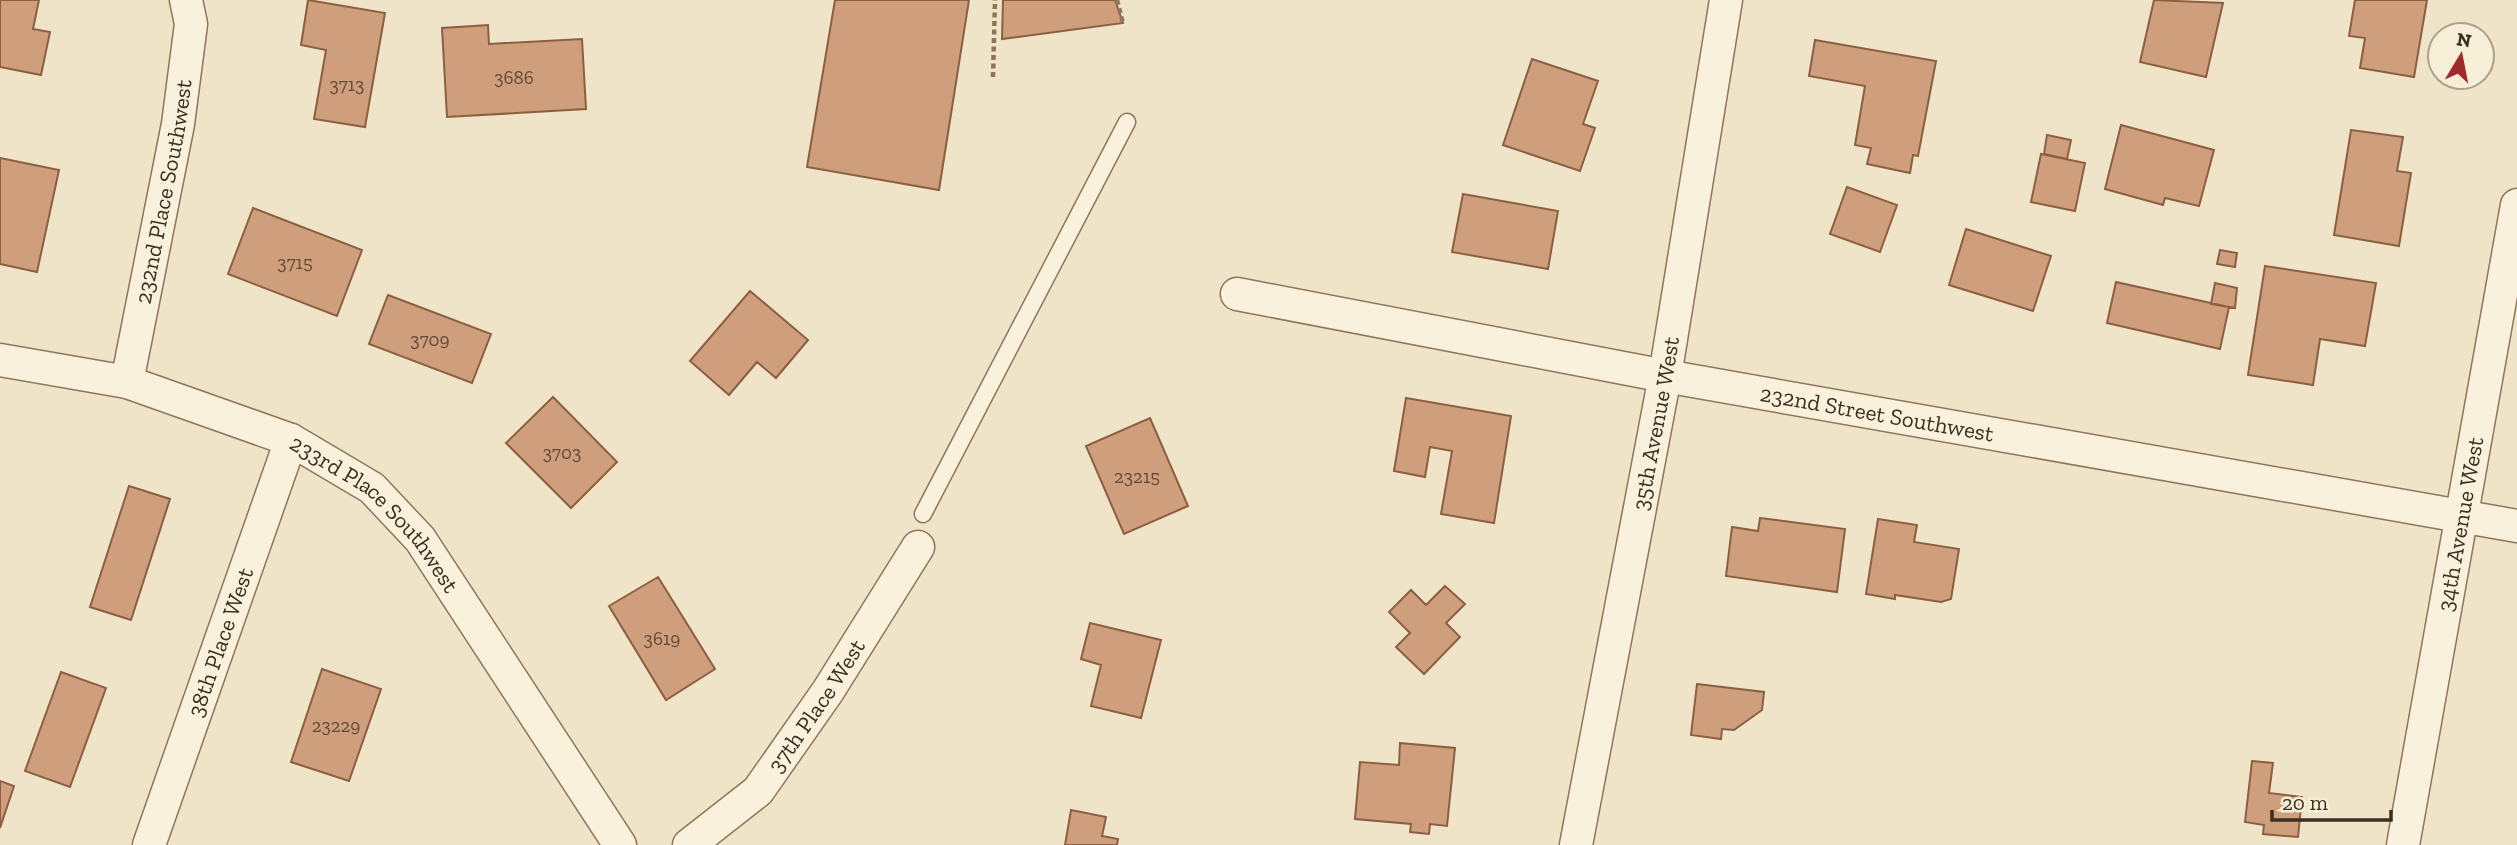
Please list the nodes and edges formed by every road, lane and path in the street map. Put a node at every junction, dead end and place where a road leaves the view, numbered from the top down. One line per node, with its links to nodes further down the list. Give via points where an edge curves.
1 (186, 0): 12 (street, 232nd Place Southwest, via 191,24 178,124)
2 (995, 0): 6 (path)
3 (1116, 0): 5 (path)
4 (1726, 0): 11 (street, 35th Avenue West)
5 (1124, 23)
6 (993, 77)
7 (1127, 122): 14 (lane)
8 (2517, 205): 15 (street, 34th Avenue West)
9 (1237, 294): 11 (street, 232nd Street Southwest)
10 (0, 360): 12 (street, 233rd Place Southwest)
11 (1665, 376): 15 (street, 232nd Street Southwest); 21 (street, 35th Avenue West)
12 (127, 382): 13 (street, 233rd Place Southwest)
13 (291, 440): 18 (street, 38th Place West); 19 (street, 233rd Place Southwest, via 372,488 420,539)
14 (923, 514)
15 (2462, 517): 16 (street, 232nd Street Southwest); 22 (street, 34th Avenue West)
16 (2517, 526)
17 (918, 547): 20 (street, 37th Place West, via 828,691 758,791)
18 (149, 845)
19 (620, 845)
20 (690, 845)
21 (1576, 845)
22 (2403, 845)

